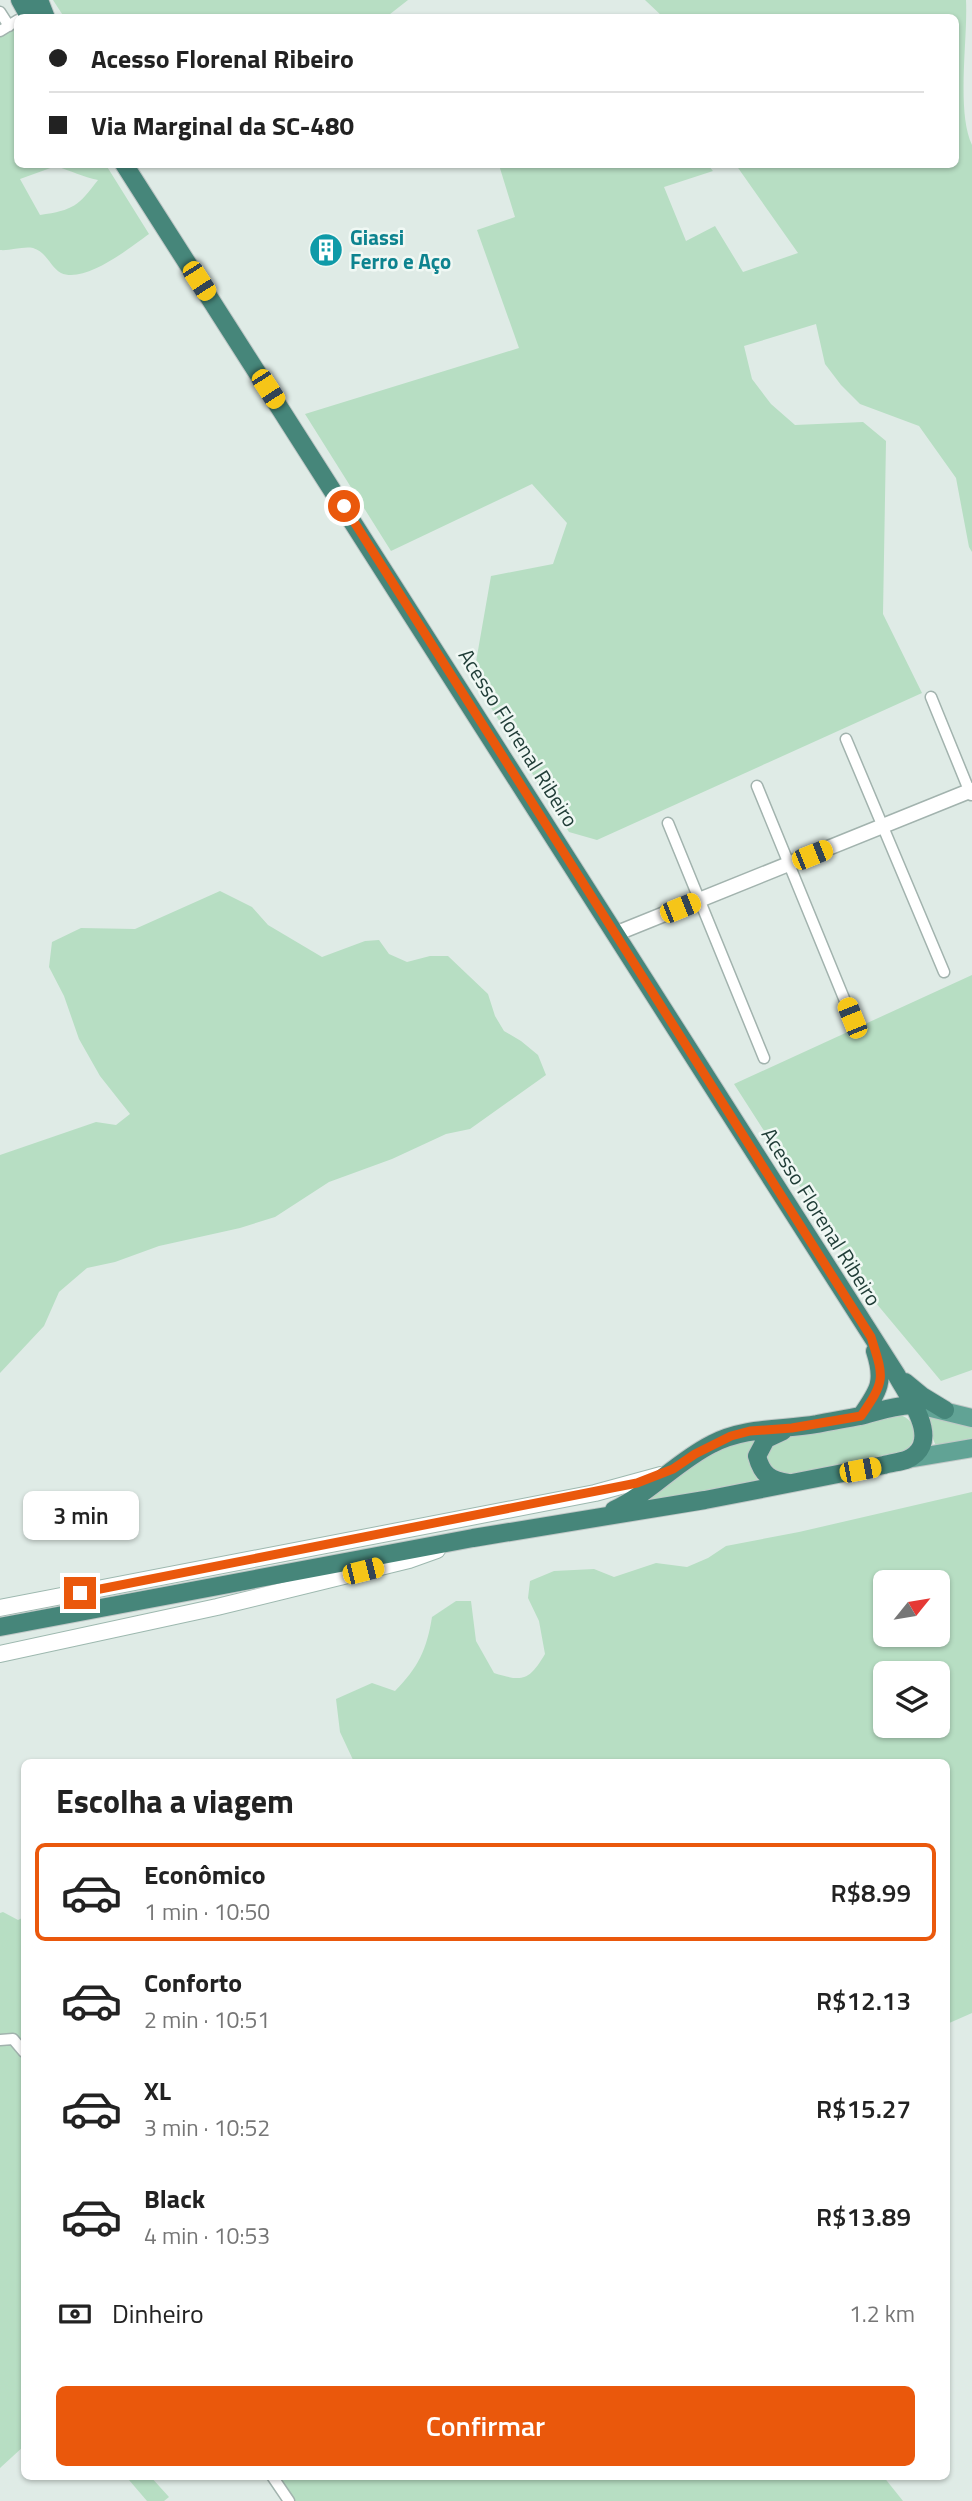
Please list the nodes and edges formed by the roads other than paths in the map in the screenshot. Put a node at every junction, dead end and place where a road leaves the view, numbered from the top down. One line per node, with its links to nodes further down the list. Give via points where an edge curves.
1 (127, 168): 10 (highway, Acesso Florenal Ribeiro)
2 (931, 697): 5 (street)
3 (846, 739): 7 (street)
4 (757, 786): 8 (street)
5 (971, 793): 7 (street)
6 (668, 823): 9 (street)
7 (882, 826): 8 (street); 11 (street)
8 (789, 864): 9 (street); 12 (street)
9 (699, 901): 10 (street); 13 (street)
10 (615, 934): 14 (highway, Acesso Florenal Ribeiro)
11 (944, 972)
12 (852, 1018)
13 (764, 1058)
14 (871, 1337): 15 (highway, Acesso Florenal Ribeiro); 18 (highway, Acesso Florenal Ribeiro, via 880,1384)
15 (896, 1374): 16 (highway, Acesso Florenal Ribeiro); 17 (highway)
16 (912, 1405): 17 (main road); 18 (highway); 22 (highway, Acesso Florenal Ribeiro, via 925,1437)
17 (945, 1410): 19 (main road)
18 (861, 1416): 20 (highway)
19 (972, 1418)
20 (792, 1428): 23 (highway, via 731,1436); 24 (highway, via 766,1439 757,1456 765,1475)
21 (972, 1448): 22 (main road)
22 (908, 1459): 24 (highway)
23 (673, 1469): 25 (highway, via 630,1503); 27 (main road, via 595,1493)
24 (788, 1483): 25 (highway)
25 (595, 1519): 26 (highway)
26 (473, 1538): 28 (highway); 29 (main road, via 409,1560)
27 (0, 1608)
28 (0, 1627)
29 (0, 1654)
30 (0, 2040): 31 (street, via 13,2039)
31 (21, 2048)
32 (275, 2480): 33 (street)
33 (289, 2501)

